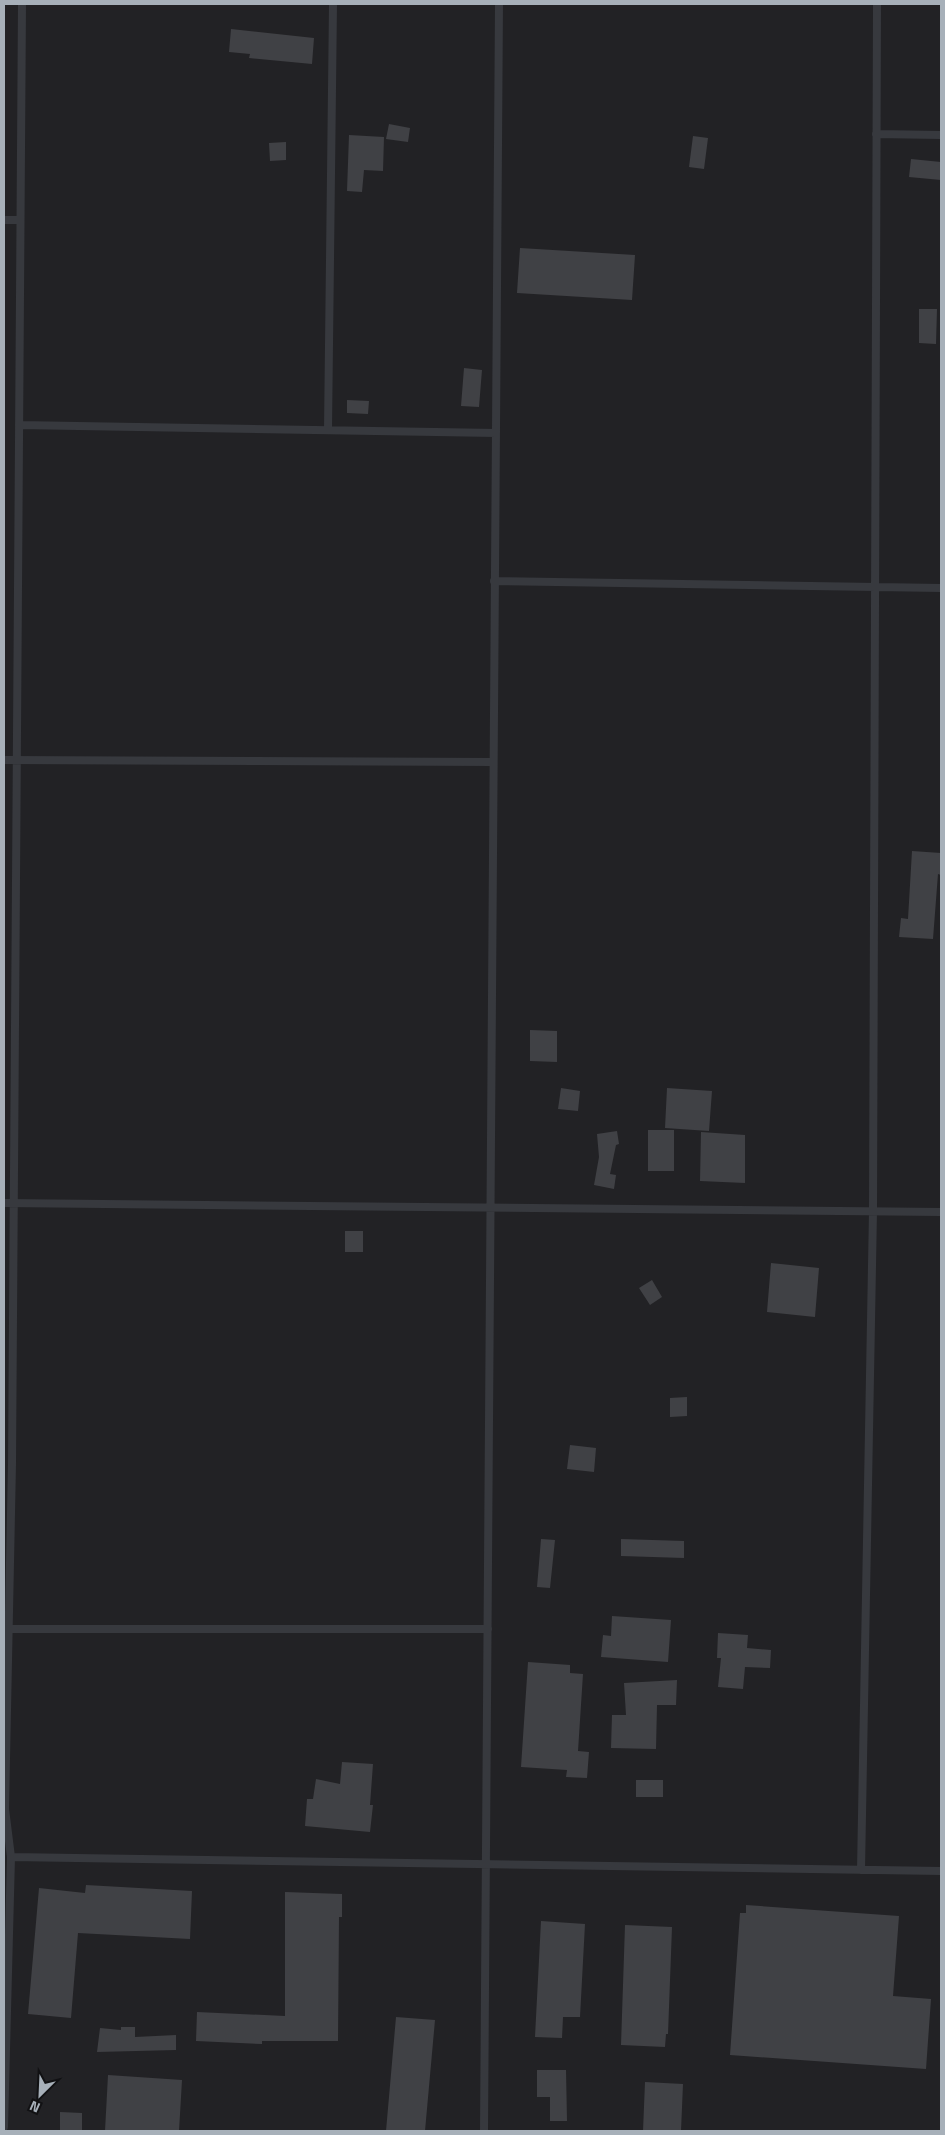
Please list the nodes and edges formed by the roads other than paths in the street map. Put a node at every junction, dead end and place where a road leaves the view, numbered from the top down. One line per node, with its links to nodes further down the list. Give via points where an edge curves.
1 (22, 4): 8 (lane)
2 (333, 4): 10 (lane)
3 (499, 4): 11 (lane)
4 (877, 4): 5 (lane)
5 (876, 134): 6 (lane); 13 (lane)
6 (941, 135)
7 (4, 220): 8 (lane)
8 (20, 220): 9 (lane)
9 (19, 425): 10 (lane); 16 (lane)
10 (328, 430): 11 (lane)
11 (496, 433): 12 (lane)
12 (494, 581): 13 (lane); 17 (lane)
13 (874, 588): 14 (lane); 21 (lane)
14 (941, 588)
15 (4, 760): 16 (lane)
16 (17, 760): 17 (lane); 19 (lane)
17 (493, 762): 20 (lane)
18 (4, 1203): 19 (lane)
19 (14, 1203): 20 (lane); 23 (lane)
20 (491, 1209): 21 (lane); 24 (lane)
21 (873, 1211): 22 (lane); 28 (lane)
22 (941, 1212)
23 (8, 1628): 24 (lane); 25 (lane)
24 (488, 1629): 27 (lane)
25 (4, 1810): 26 (lane)
26 (10, 1857): 27 (lane); 30 (lane)
27 (487, 1864): 28 (lane); 31 (lane)
28 (861, 1870): 29 (lane)
29 (941, 1871)
30 (4, 2127)
31 (484, 2131)

